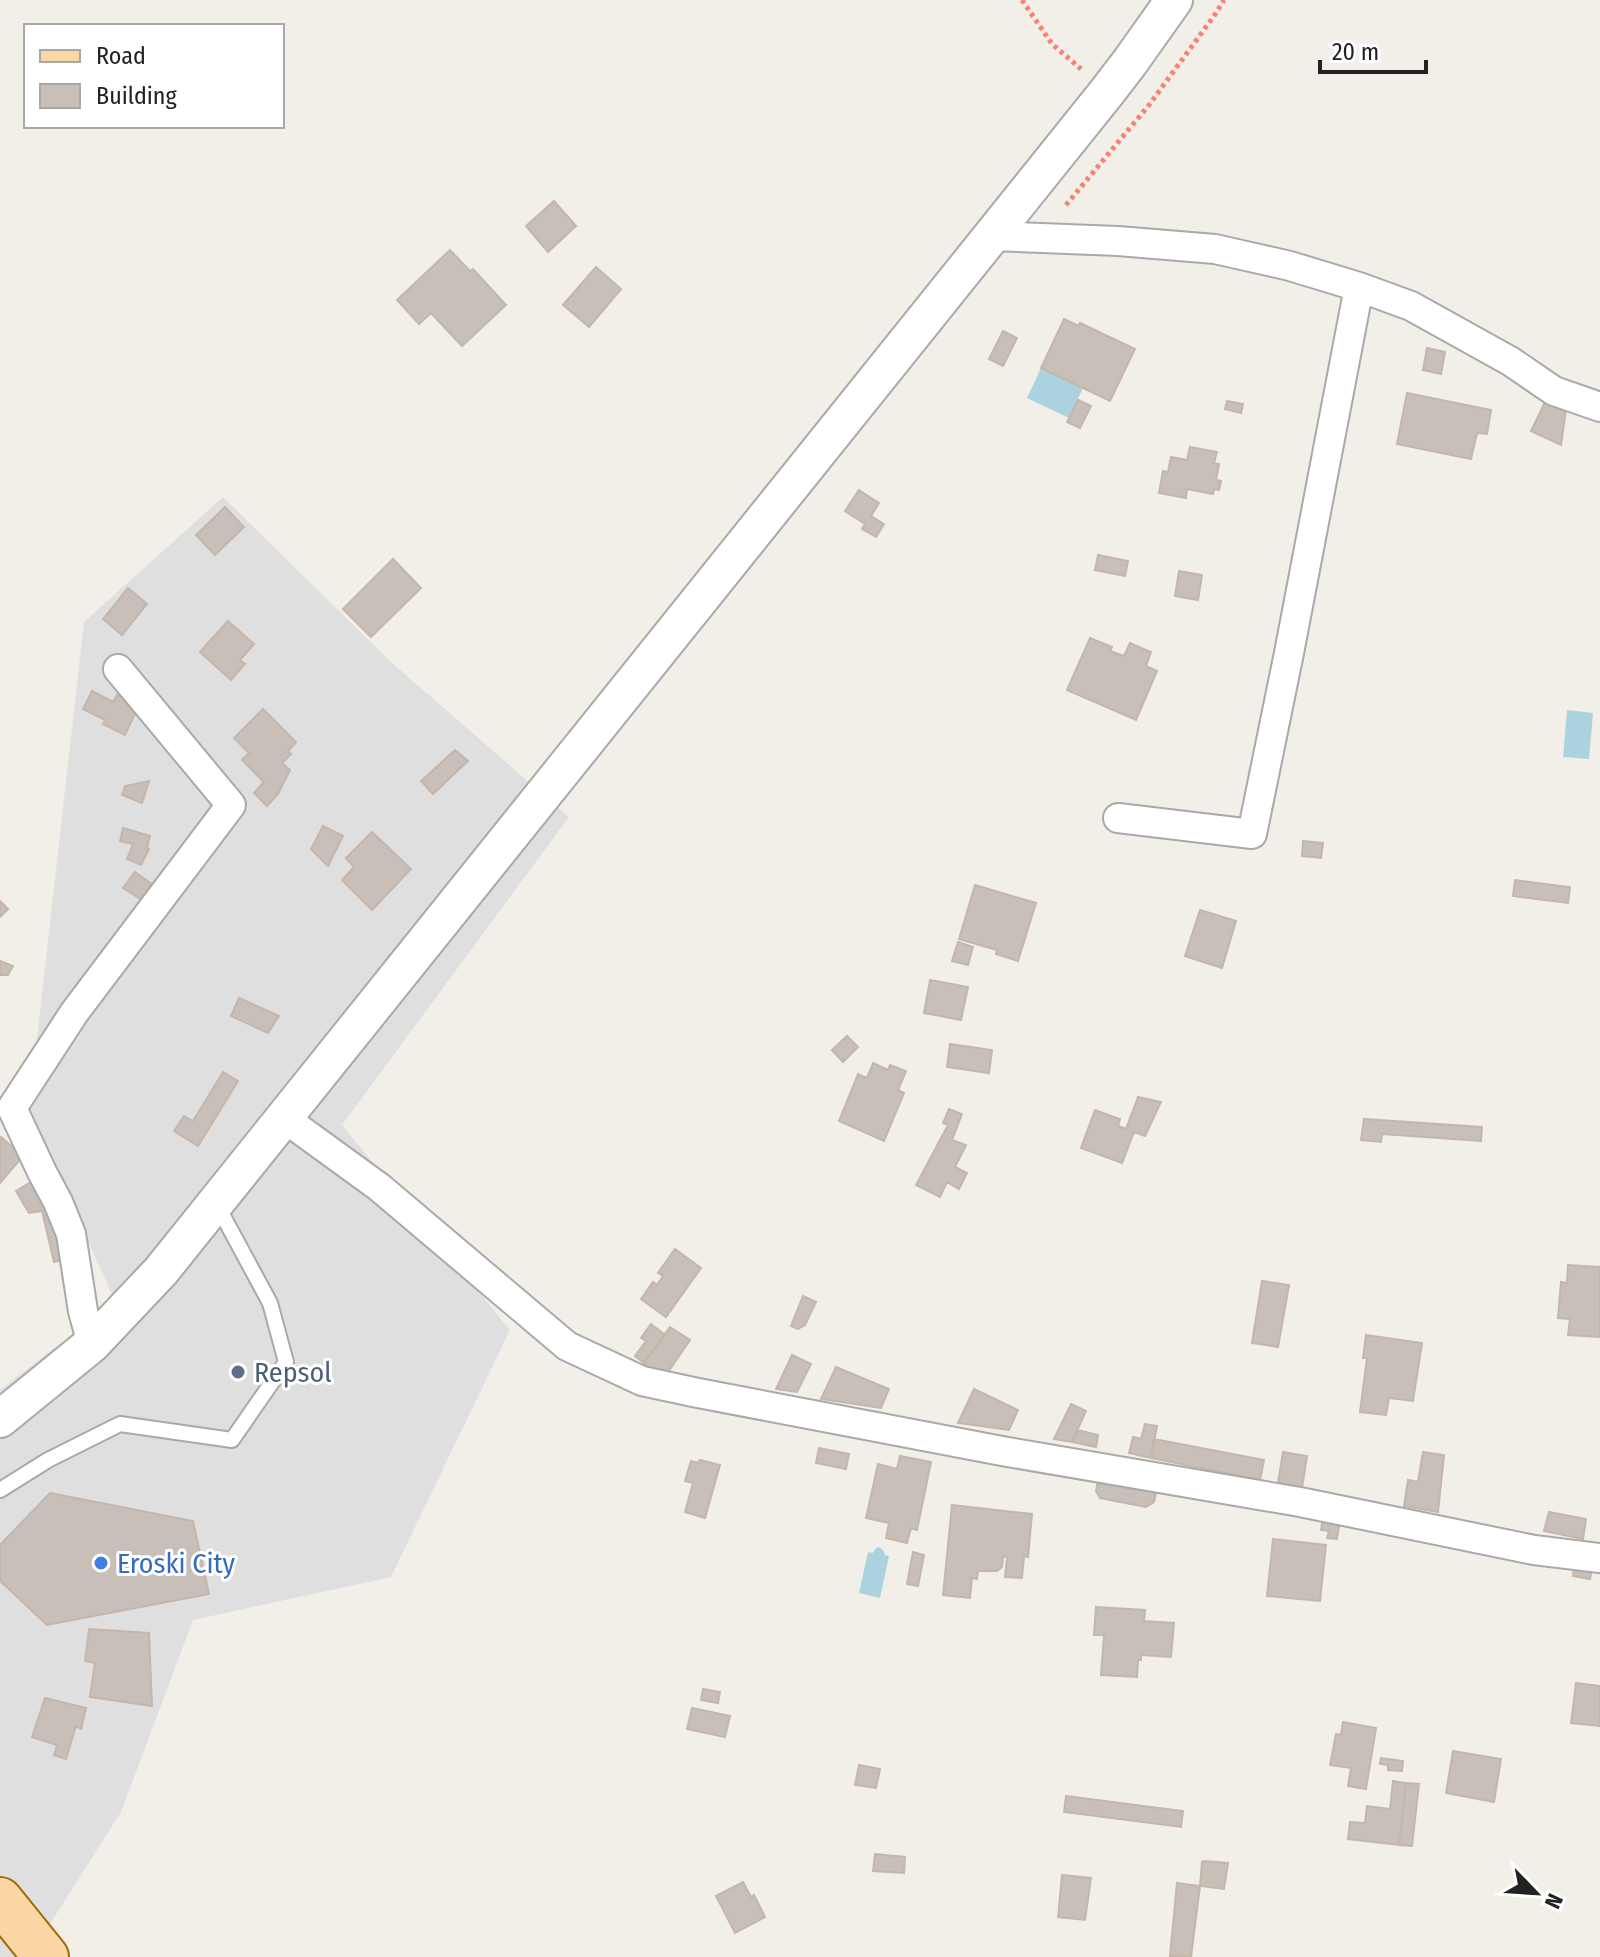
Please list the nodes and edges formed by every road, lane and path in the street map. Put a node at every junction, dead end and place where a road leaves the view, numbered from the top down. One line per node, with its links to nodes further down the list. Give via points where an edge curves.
1 (1022, 0): 3 (path, via 1052,44)
2 (1174, 0): 3 (street)
3 (1107, 92): 4 (street)
4 (992, 236): 5 (street, via 1215,249); 9 (street)
5 (1359, 287): 6 (street, via 1411,306 1554,391); 8 (street, via 1252,834)
6 (1600, 407)
7 (118, 669): 11 (street, via 231,805 74,1013 12,1108 71,1234)
8 (1118, 818)
9 (284, 1118): 10 (street); 14 (street, via 379,1187 567,1346 642,1381 1534,1550)
10 (216, 1203): 11 (street); 13 (lane, via 270,1303 286,1362 232,1440 120,1424)
11 (92, 1344): 12 (street)
12 (0, 1419)
13 (0, 1490)
14 (1600, 1558)
15 (0, 1900): 16 (main road)
16 (46, 1957)

